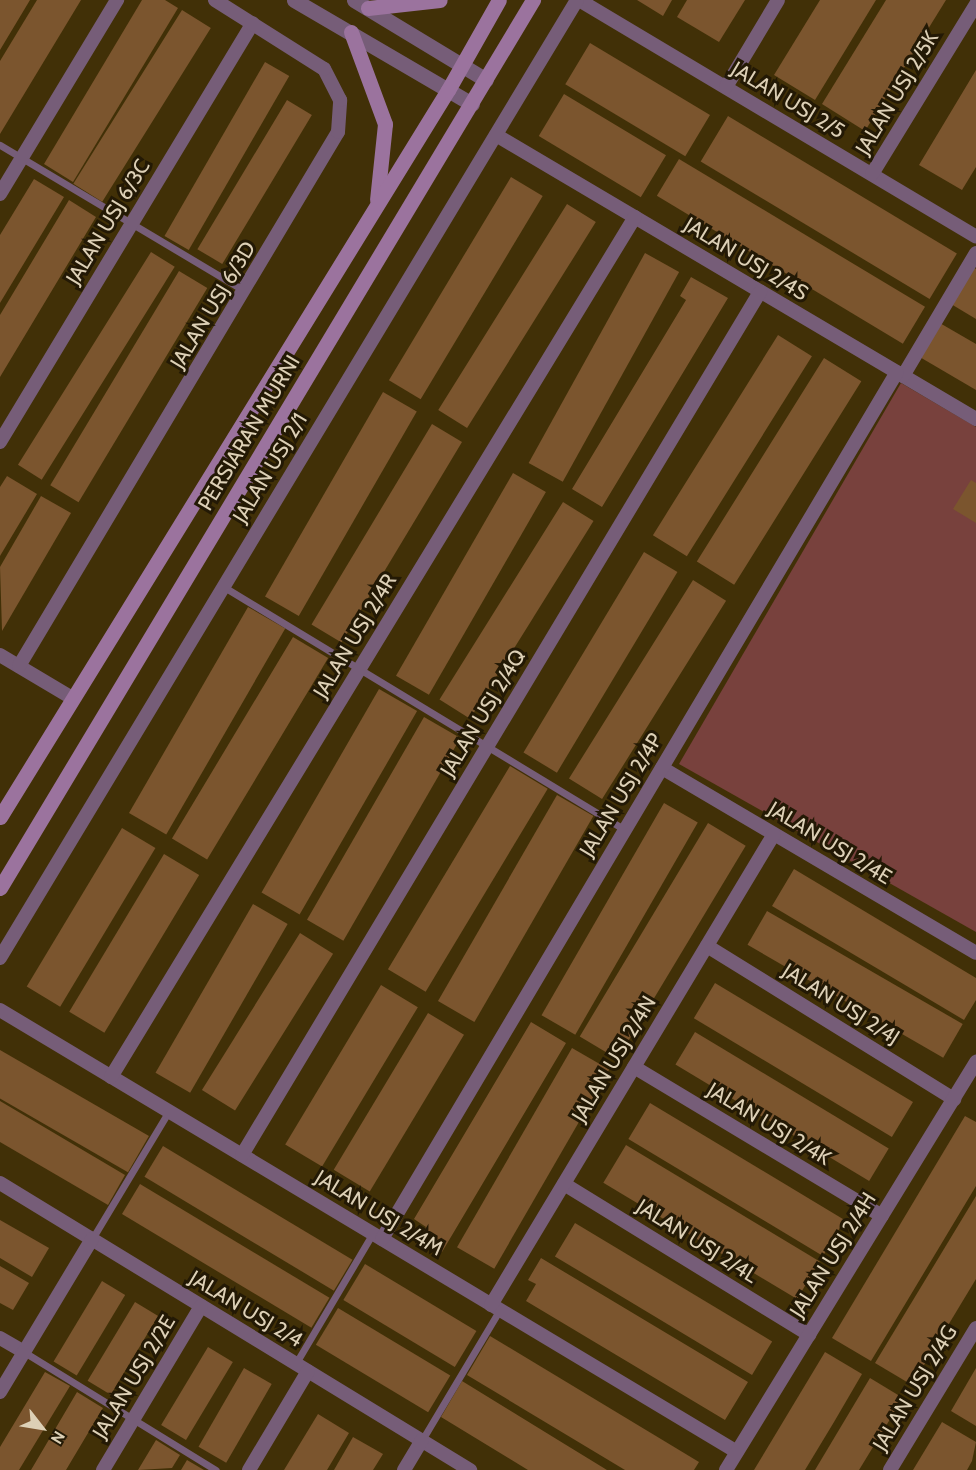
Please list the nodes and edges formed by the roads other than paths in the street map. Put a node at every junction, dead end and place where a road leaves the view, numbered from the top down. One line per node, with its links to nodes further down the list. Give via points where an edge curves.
1 (117, 0): 21 (street)
2 (215, 0): 12 (street, JALAN USJ 6/3D)
3 (294, 0): 13 (street)
4 (354, 0): 11 (street)
5 (440, 0): 11 (main road)
6 (499, 0): 14 (main road, PERSIARAN MURNI)
7 (533, 0): 15 (main road, PERSIARAN MURNI)
8 (578, 0): 16 (street, JALAN USJ 2/5); 19 (street, JALAN USJ 2/1)
9 (778, 0): 16 (street)
10 (976, 4): 22 (street, JALAN USJ 2/5K)
11 (368, 8): 14 (street)
12 (253, 23): 26 (street, JALAN USJ 6/3C); 29 (street, JALAN USJ 6/3D, via 324,69 340,100 341,115 330,151)
13 (351, 32): 17 (street); 24 (main road, via 385,124)
14 (462, 64): 15 (street); 17 (main road, PERSIARAN MURNI)
15 (486, 80): 18 (main road, PERSIARAN MURNI)
16 (726, 87): 22 (street, JALAN USJ 2/5)
17 (448, 90): 18 (street); 24 (main road, PERSIARAN MURNI)
18 (472, 104): 44 (main road, PERSIARAN MURNI)
19 (496, 135): 25 (street, JALAN USJ 2/4S); 34 (street, JALAN USJ 2/1)
20 (0, 145): 21 (lane)
21 (21, 158): 23 (street); 26 (lane)
22 (872, 174): 27 (street, JALAN USJ 2/5)
23 (0, 194)
24 (376, 206): 38 (main road, PERSIARAN MURNI)
25 (635, 217): 30 (street, JALAN USJ 2/4S); 37 (street, JALAN USJ 2/4R)
26 (132, 224): 29 (lane); 33 (street, JALAN USJ 6/3C)
27 (976, 237)
28 (976, 253): 31 (street, JALAN USJ 2/4P)
29 (245, 291): 36 (street, JALAN USJ 6/3D)
30 (760, 291): 31 (street, JALAN USJ 2/4S); 39 (street, JALAN USJ 2/4Q)
31 (900, 374): 32 (street, JALAN USJ 2/4S); 40 (street, JALAN USJ 2/4P)
32 (976, 419)
33 (0, 442)
34 (224, 586): 37 (lane); 47 (street, JALAN USJ 2/1)
35 (0, 655): 36 (street)
36 (19, 666): 38 (street)
37 (359, 669): 39 (lane); 51 (street, JALAN USJ 2/4R)
38 (72, 698): 41 (main road, PERSIARAN MURNI)
39 (487, 746): 42 (lane); 54 (street, JALAN USJ 2/4Q)
40 (662, 768): 42 (street, JALAN USJ 2/4P); 43 (street, JALAN USJ 2/4E)
41 (0, 817)
42 (625, 830): 58 (street, JALAN USJ 2/4P)
43 (774, 834): 45 (street, JALAN USJ 2/4N); 46 (street, JALAN USJ 2/4E)
44 (0, 888)
45 (707, 946): 50 (street, JALAN USJ 2/4N); 52 (street, JALAN USJ 2/4J)
46 (976, 953)
47 (0, 958)
48 (0, 1010): 51 (street, JALAN USJ 2/4M)
49 (976, 1062): 52 (street, JALAN USJ 2/4H)
50 (634, 1067): 56 (street, JALAN USJ 2/4N); 57 (street, JALAN USJ 2/4K)
51 (111, 1077): 53 (street, JALAN USJ 2/4M)
52 (954, 1099): 57 (street, JALAN USJ 2/4H)
53 (169, 1111): 54 (street, JALAN USJ 2/4M); 59 (lane)
54 (242, 1155): 58 (street, JALAN USJ 2/4M)
55 (0, 1183): 59 (street, JALAN USJ 2/4)
56 (564, 1184): 61 (street, JALAN USJ 2/4N); 63 (street, JALAN USJ 2/4L)
57 (882, 1216): 63 (street, JALAN USJ 2/4H)
58 (377, 1236): 61 (street, JALAN USJ 2/4M); 66 (lane)
59 (92, 1239): 60 (street, JALAN USJ 2/4); 65 (street)
60 (201, 1306): 66 (street, JALAN USJ 2/4); 69 (street, JALAN USJ 2/2E)
61 (495, 1307): 70 (lane); 71 (street, JALAN USJ 2/4M)
62 (976, 1328): 78 (street, JALAN USJ 2/4G)
63 (809, 1335): 71 (street, JALAN USJ 2/4H)
64 (0, 1338): 65 (street)
65 (24, 1352): 68 (street); 69 (lane)
66 (296, 1363): 67 (street, JALAN USJ 2/4)
67 (308, 1371): 70 (street, JALAN USJ 2/4); 74 (street)
68 (0, 1392)
69 (133, 1419): 72 (street, JALAN USJ 2/2E); 73 (lane)
70 (422, 1440): 75 (street); 76 (street, JALAN USJ 2/4)
71 (737, 1452): 77 (street, JALAN USJ 2/4H)
72 (103, 1470)
73 (216, 1470)
74 (249, 1470)
75 (404, 1470)
76 (470, 1470)
77 (726, 1470)
78 (890, 1470)

